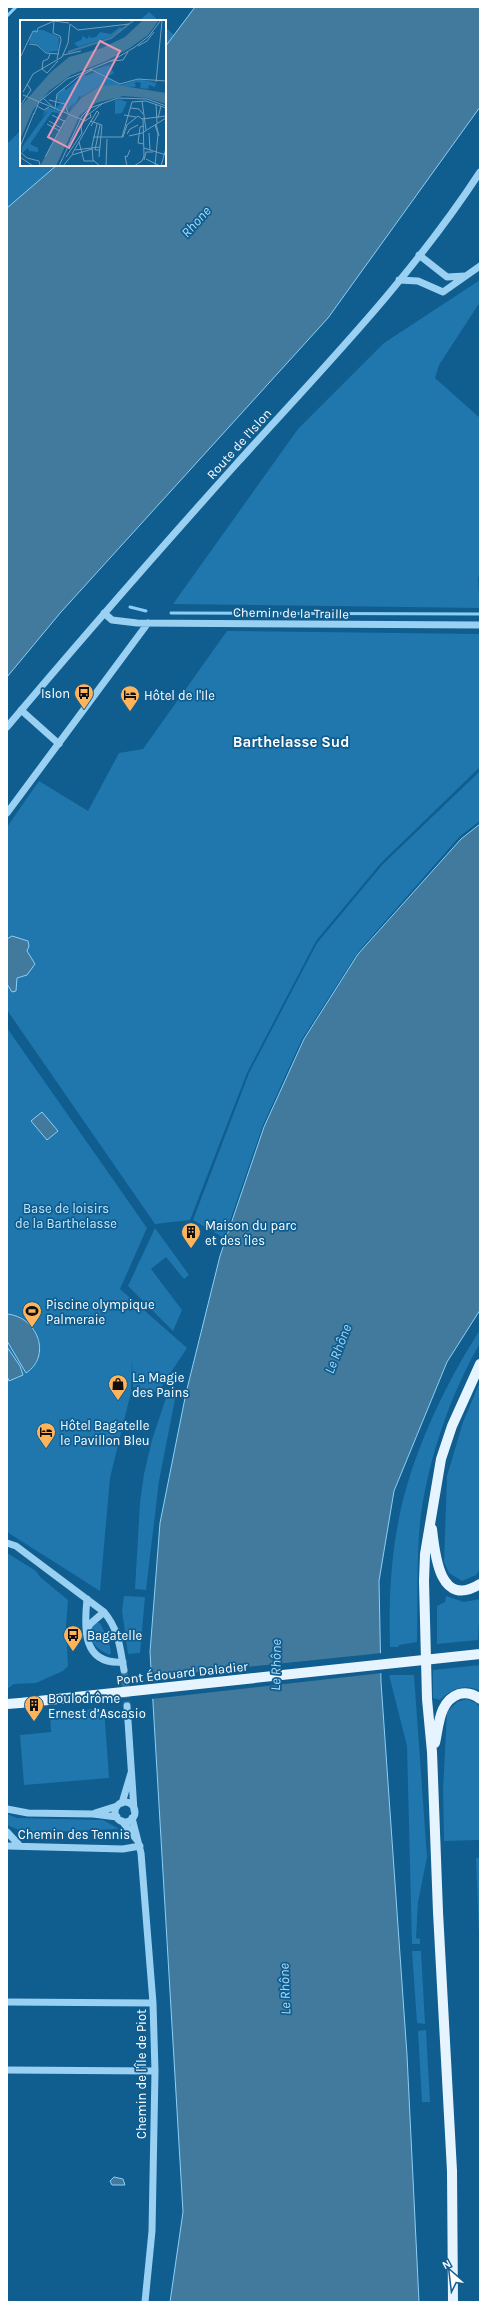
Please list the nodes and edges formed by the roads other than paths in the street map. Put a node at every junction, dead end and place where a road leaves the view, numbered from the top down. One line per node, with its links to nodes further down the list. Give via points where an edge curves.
1 (480, 172): 2 (street, Route de l'Islon)
2 (419, 255): 4 (street, via 447,277); 5 (street, Route de l'Islon)
3 (480, 266): 4 (street)
4 (471, 273): 5 (street, via 443,292 418,281)
5 (399, 280): 6 (street, Route de l'Islon, via 326,367)
6 (104, 613): 7 (street, Chemin de la Traille, via 112,620); 9 (street, Route de l'Islon)
7 (148, 623): 8 (street, Chemin de la Traille); 11 (street)
8 (480, 626)
9 (21, 710): 10 (street, Route de l'Islon); 11 (street)
10 (7, 727)
11 (59, 744): 12 (street)
12 (7, 813)
13 (480, 1364): 14 (main road, via 447,1439)
14 (431, 1517): 16 (main road, via 440,1576 447,1586 458,1590 471,1589); 26 (main road, via 424,1581 427,1699)
15 (7, 1543): 17 (street, via 16,1546)
16 (480, 1584)
17 (87, 1599): 18 (street); 19 (street)
18 (104, 1612): 19 (street); 21 (street, via 120,1640)
19 (86, 1631): 21 (street, via 93,1654 103,1659)
20 (480, 1654): 24 (main road, Pont Édouard Daladier, bridge)
21 (123, 1662): 22 (street)
22 (124, 1670)
23 (480, 1699): 26 (main road, via 470,1693 462,1693 447,1702 442,1709)
24 (7, 1704)
25 (127, 1706): 27 (street)
26 (432, 1752): 42 (main road, via 452,2171)
27 (132, 1767): 28 (street); 30 (street)
28 (120, 1804): 30 (street, via 131,1804); 31 (street); 33 (street, via 115,1812)
29 (7, 1809): 31 (street, via 28,1813)
30 (134, 1810): 32 (street)
31 (93, 1814): 33 (street)
32 (132, 1818): 33 (street); 37 (street, Chemin de l'Île de Piot)
33 (119, 1819): 37 (street)
34 (7, 1832): 36 (street)
35 (7, 1846): 36 (street, Chemin des Tennis)
36 (20, 1846): 37 (street, Chemin des Tennis, via 123,1849)
37 (140, 1846): 39 (street, Chemin de l'Île de Piot)
38 (7, 2002): 39 (street)
39 (153, 2003): 41 (street, Chemin de l'Île de Piot)
40 (7, 2070): 41 (street)
41 (155, 2071): 43 (street, Chemin de l'Île de Piot, via 152,2231)
42 (454, 2300)
43 (145, 2302)

